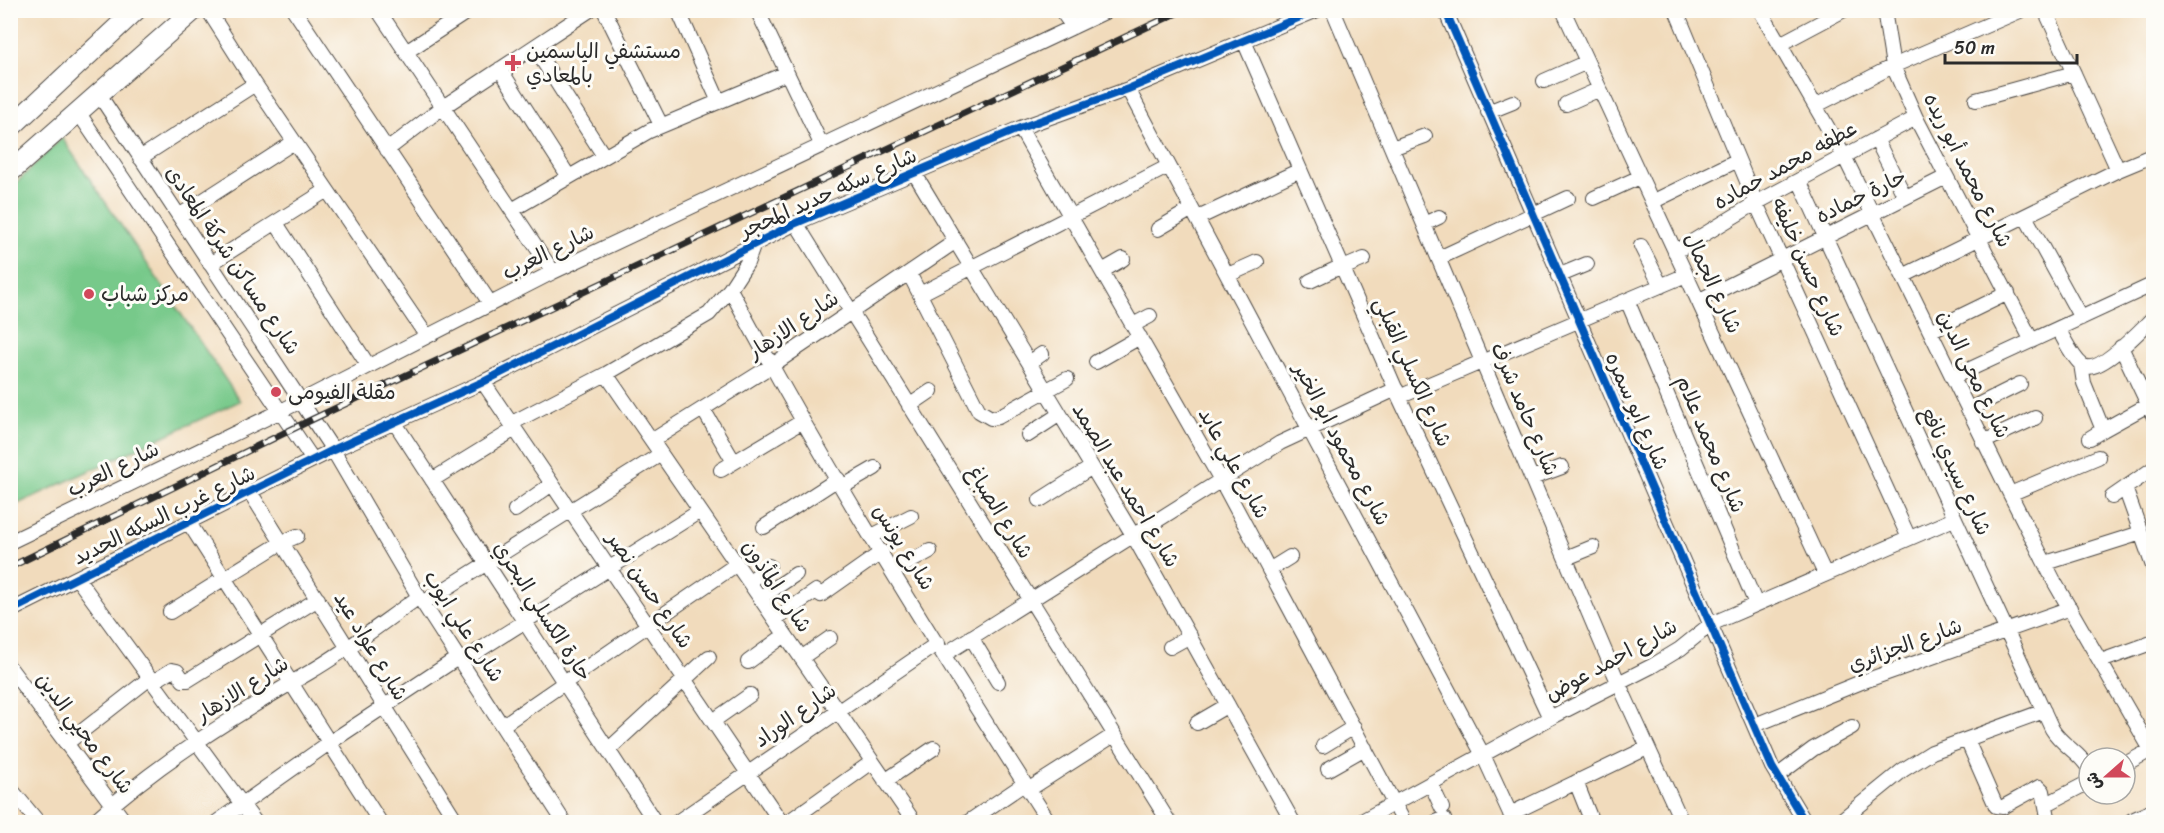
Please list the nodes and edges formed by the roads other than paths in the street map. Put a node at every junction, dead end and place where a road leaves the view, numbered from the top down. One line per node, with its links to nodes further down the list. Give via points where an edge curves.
1 (194, 10): 37 (street)
2 (208, 10): 34 (street)
3 (294, 10): 55 (street)
4 (378, 10): 27 (street)
5 (470, 10): 27 (street)
6 (590, 10): 26 (street)
7 (604, 10): 47 (street)
8 (678, 10): 39 (street)
9 (757, 10): 31 (street)
10 (1061, 10): 23 (street)
11 (1317, 10): 24 (street, شارع سكه حديد المحجر)
12 (1334, 10): 54 (street, شارع حامد شرف)
13 (1445, 10): 45 (street, شارع ابو سمره)
14 (1563, 10): 28 (street, شارع الجمال)
15 (1676, 10): 60 (street, شارع حسن خليفه)
16 (1760, 10): 25 (street, شارع محى الدين)
17 (1844, 10): 25 (street)
18 (1884, 10): 29 (street, شارع محمد أبو ريده)
19 (2022, 10): 29 (street)
20 (2045, 10): 32 (street)
21 (135, 11): 48 (street)
22 (1101, 12): 23 (street, شارع العرب)
23 (1073, 27): 53 (street, شارع العرب)
24 (1244, 41): 35 (street, شارع سكه حديد المحجر); 62 (street, شارع الكسلي القبلي)
25 (1780, 44): 42 (street, شارع محى الدين)
26 (534, 47): 30 (street); 57 (street)
27 (406, 52): 43 (street)
28 (1587, 62): 33 (street); 36 (street, شارع الجمال)
29 (1893, 66): 42 (street); 46 (street, شارع محمد أبو ريده)
30 (500, 69): 43 (street); 66 (street)
31 (787, 73): 39 (street); 53 (street)
32 (2074, 73): 38 (street); 63 (street)
33 (1544, 81)
34 (255, 84): 52 (street); 59 (street)
35 (1128, 88): 49 (street, شارع سكه حديد المحجر); 61 (street, شارع محمود ابو الخير)
36 (1599, 90): 41 (street); 67 (street, شارع الجمال)
37 (98, 93): 44 (street); 59 (street, شارع مساكن شركة المعادى)
38 (1976, 100)
39 (719, 102): 47 (street)
40 (1513, 102): 45 (street)
41 (1566, 104)
42 (1817, 105): 58 (street, شارع محى الدين)
43 (443, 107): 55 (street); 76 (street)
44 (78, 112): 64 (street); 149 (street)
45 (1488, 112): 79 (street, شارع ابو سمره)
46 (1916, 118): 51 (street, عطفه محمد حماده); 68 (street, شارع محمد أبو ريده)
47 (661, 125): 57 (street)
48 (10, 128)
49 (1020, 128): 65 (street, شارع سكه حديد المحجر); 81 (street, شارع علي عابد)
50 (1425, 136): 54 (street)
51 (1876, 139): 58 (street, عطفه محمد حماده); 73 (street)
52 (294, 142): 70 (street); 80 (street)
53 (822, 146): 104 (street, شارع العرب)
54 (1392, 148): 86 (street, شارع حامد شرف)
55 (387, 150): 118 (street)
56 (2154, 155): 63 (street)
57 (604, 156): 66 (street)
58 (1844, 156): 69 (street, عطفه محمد حماده); 77 (street, شارع محى الدين)
59 (140, 158): 80 (street, شارع مساكن شركة المعادى)
60 (1738, 160): 74 (street); 75 (street, شارع حسن خليفه)
61 (1169, 166): 78 (street, شارع محمود ابو الخير); 81 (street)
62 (1300, 170): 78 (street); 102 (street, شارع الكسلي القبلي)
63 (2118, 170): 82 (street)
64 (10, 172)
65 (915, 174): 85 (street, شارع سكه حديد المحجر); 90 (street, شارع احمد عبد الصمد)
66 (569, 177): 76 (street)
67 (1640, 177): 72 (street); 74 (street, شارع الجمال)
68 (1946, 177): 73 (street, حارة حماده); 89 (street, شارع محمد أبو ريده)
69 (1799, 180): 75 (street, عطفه محمد حماده); 88 (street, شارع سيدي نافع)
70 (327, 190): 84 (street); 127 (street)
71 (1568, 198): 79 (street)
72 (1594, 198)
73 (1905, 198): 77 (street, حارة حماده)
74 (1652, 202): 93 (street, شارع الجمال)
75 (1756, 203): 93 (street, عطفه محمد حماده); 96 (street, شارع حسن خليفه)
76 (512, 210): 104 (street)
77 (1873, 213): 88 (street, حارة حماده); 109 (street, شارع محى الدين)
78 (1195, 214): 87 (street); 107 (street, شارع محمود ابو الخير)
79 (1532, 215): 94 (street); 108 (street, شارع ابو سمره)
80 (179, 216): 99 (street, شارع مساكن شركة المعادى)
81 (1069, 216): 101 (street); 103 (street, شارع علي عابد)
82 (2025, 216): 89 (street); 122 (street)
83 (1439, 217): 86 (street)
84 (276, 223): 99 (street); 135 (street)
85 (795, 224): 91 (street, شارع سكه حديد المحجر); 119 (street, شارع الصباغ)
86 (1424, 224): 94 (street, شارع حامد شرف)
87 (1158, 229)
88 (1825, 236): 96 (street, حارة حماده); 186 (street, شارع سيدي نافع)
89 (1979, 239): 109 (street); 114 (street, شارع محمد أبو ريده)
90 (956, 242): 101 (street, شارع احمد عبد الصمد); 105 (street, شارع الازهار)
91 (754, 244): 113 (street, شارع سكه حديد المحجر); 140 (street, شارع سكه حديد المحجر)
92 (1641, 246): 112 (street)
93 (1675, 252): 106 (street, شارع الجمال)
94 (1438, 258): 132 (street, شارع حامد شرف)
95 (1123, 259): 103 (street)
96 (1781, 259): 117 (street, حارة حماده); 193 (street, شارع حسن خليفه)
97 (1364, 260): 102 (street)
98 (1257, 262): 107 (street)
99 (210, 264): 145 (street, شارع مساكن شركة المعادى)
100 (1587, 264): 108 (street)
101 (971, 266): 115 (street); 133 (street, شارع احمد عبد الصمد)
102 (1343, 267): 110 (street); 144 (street, شارع الكسلي القبلي)
103 (1102, 271): 125 (street, شارع علي عابد)
104 (553, 272): 118 (street, شارع العرب)
105 (909, 273): 115 (street); 119 (street, شارع الازهار)
106 (1686, 275): 112 (street, شارع الوراد); 117 (street, شارع الجمال)
107 (1228, 276): 156 (street, شارع محمود ابو الخير)
108 (1558, 276): 123 (street, شارع ابو سمره)
109 (1903, 276): 126 (street, شارع محى الدين)
110 (1310, 281)
111 (2154, 284): 122 (street)
112 (1661, 286): 116 (street, شارع الوراد)
113 (730, 289): 136 (street, شارع يونس); 137 (street, شارع سكه حديد المحجر, via 710,314)
114 (2008, 293): 126 (street); 128 (street, شارع محمد أبو ريده)
115 (920, 294): 142 (street, via 984,416 998,417)
116 (1628, 300): 123 (street, شارع الوراد); 218 (street, شارع محمد علام)
117 (1698, 301): 210 (street, شارع الجمال)
118 (490, 303): 127 (street, شارع العرب)
119 (850, 311): 136 (street, شارع الازهار); 146 (street, شارع الصباغ)
120 (1150, 316): 125 (street)
121 (2154, 317): 129 (street)
122 (2081, 318): 124 (street)
123 (1578, 321): 132 (street, شارع الوراد); 224 (street, شارع ابو سمره)
124 (2058, 329): 128 (street); 134 (street)
125 (1137, 331): 131 (street); 174 (street, شارع علي عابد)
126 (1930, 332): 138 (street, شارع محى الدين)
127 (426, 335): 135 (street, شارع العرب)
128 (2032, 341): 138 (street)
129 (2121, 347): 134 (street, via 2104,363 2090,367); 150 (street)
130 (1042, 354): 133 (street)
131 (1096, 362)
132 (1482, 362): 144 (street, شارع الوراد); 172 (street, شارع حامد شرف)
133 (1029, 363): 142 (street, شارع احمد عبد الصمد)
134 (2081, 364): 157 (street, via 2084,383)
135 (368, 365): 145 (street, شارع العرب)
136 (771, 366): 147 (street, شارع الازهار); 153 (street, شارع يونس)
137 (606, 374): 155 (street, شارع سكه حديد المحجر); 160 (street, شارع المأذون)
138 (1953, 378): 148 (street, شارع محى الدين)
139 (1067, 379): 142 (street)
140 (483, 382): 154 (street, شارع سكه حديد المحجر); 155 (street, شارع حسن نصر)
141 (2020, 384): 148 (street)
142 (1046, 390): 151 (street, شارع احمد عبد الصمد)
143 (931, 391): 146 (street)
144 (1398, 393): 156 (street, شارع الوراد); 253 (street, شارع الكسلي القبلي)
145 (301, 400): 149 (street, شارع العرب); 162 (street, شارع مساكن شركة المعادى)
146 (909, 406): 216 (street, شارع الصباغ)
147 (703, 409): 160 (street, شارع الازهار); 166 (street)
148 (1968, 410): 161 (street, شارع محى الدين)
149 (281, 411): 165 (street); 194 (street, شارع العرب)
150 (2151, 411): 157 (street)
151 (1060, 414): 158 (street); 167 (street, شارع احمد عبد الصمد)
152 (2035, 418): 161 (street)
153 (803, 421): 166 (street); 176 (street, شارع يونس)
154 (395, 423): 162 (street, شارع سكه حديد المحجر); 173 (street, حارة الكسلي البحري)
155 (513, 426): 173 (street, شارع سكه حديد المحجر); 175 (street, شارع حسن نصر)
156 (1310, 428): 174 (street, شارع الوراد); 272 (street, شارع محمود ابو الخير)
157 (2103, 430): 159 (street)
158 (1028, 435)
159 (2090, 438)
160 (652, 441): 163 (street, شارع المأذون)
161 (1983, 442): 179 (street, شارع محى الدين)
162 (333, 450): 165 (street, شارع غرب السكه الحديد); 217 (street, شارع علي ايوب)
163 (661, 454): 183 (street, شارع الازهار); 184 (street, شارع المأذون)
164 (2098, 457): 179 (street)
165 (313, 460): 178 (street, شارع غرب السكه الحديد)
166 (734, 462): 171 (street)
167 (1092, 467): 181 (street); 190 (street, شارع احمد عبد الصمد)
168 (1562, 467): 172 (street)
169 (875, 468): 176 (street)
170 (2154, 468): 177 (street)
171 (721, 470)
172 (1532, 478): 200 (street, شارع حامد شرف)
173 (432, 480): 201 (street, حارة الكسلي البحري)
174 (1221, 480): 190 (street, شارع الوراد); 207 (street, شارع علي عابد)
175 (552, 483): 182 (street); 183 (street, شارع حسن نصر)
176 (840, 483): 188 (street); 192 (street, شارع يونس)
177 (2125, 488): 180 (street); 189 (street)
178 (250, 492): 187 (street, شارع غرب السكه الحديد); 195 (street, شارع عواد عيد)
179 (2010, 494): 202 (street, شارع محى الدين)
180 (2112, 497)
181 (1040, 500)
182 (515, 510)
183 (571, 510): 201 (street, شارع الازهار); 205 (street, شارع حسن نصر)
184 (700, 511): 203 (street, شارع المأذون); 205 (street)
185 (911, 516): 192 (street)
186 (1954, 519): 193 (street, شارع احمد عوض); 226 (street, شارع سيدي نافع)
187 (189, 523): 211 (street, شارع غرب السكه الحديد); 212 (street)
188 (764, 526)
189 (2141, 533): 202 (street); 206 (street)
190 (1133, 535): 216 (street, شارع الوراد); 229 (street, شارع احمد عبد الصمد)
191 (297, 536): 195 (street)
192 (872, 536): 198 (street, شارع يونس)
193 (1909, 538): 210 (street, شارع احمد عوض)
194 (10, 542)
195 (281, 543): 212 (street); 215 (street, شارع عواد عيد)
196 (1593, 547): 200 (street)
197 (930, 551): 208 (street)
198 (882, 552): 208 (street, شارع يونس); 222 (street, via 821,595 816,591)
199 (1290, 557): 207 (street)
200 (1566, 558): 246 (street, شارع حامد شرف)
201 (487, 563): 217 (street, شارع الازهار); 223 (street, حارة الكسلي البحري)
202 (2046, 563): 219 (street, شارع محى الدين)
203 (737, 564): 213 (street, شارع المأذون); 225 (street)
204 (769, 567): 213 (street)
205 (610, 568): 223 (street); 225 (street, شارع حسن نصر)
206 (2154, 568)
207 (1269, 570): 258 (street, شارع علي عابد)
208 (893, 571): 235 (street, شارع يونس)
209 (796, 573): 214 (street)
210 (1825, 574): 218 (street, شارع احمد عوض)
211 (77, 578): 220 (street, شارع غرب السكه الحديد); 243 (street)
212 (224, 578): 221 (street); 227 (street)
213 (749, 582): 214 (street, شارع المأذون)
214 (760, 598): 222 (street, شارع المأذون)
215 (318, 599): 227 (street); 234 (street, شارع عواد عيد)
216 (1030, 599): 230 (street, شارع الوراد); 260 (street, شارع الصباغ)
217 (421, 600): 234 (street, شارع الازهار); 238 (street, شارع علي ايوب)
218 (1756, 604): 224 (street, شارع احمد عوض)
219 (2070, 608): 226 (street, شارع الجزائري); 239 (street, شارع محى الدين)
220 (10, 611)
221 (170, 612)
222 (775, 619): 228 (street, شارع المأذون)
223 (524, 622): 238 (street); 247 (street, حارة الكسلي البحري)
224 (1711, 624): 246 (street, شارع احمد عوض, via 1672,654); 257 (street, شارع ابو سمره)
225 (648, 625): 242 (street, شارع حسن نصر); 247 (street)
226 (2008, 631): 252 (street, شارع سيدي نافع); 257 (street, شارع الجزائري, via 1859,683)
227 (261, 634): 243 (street, via 188,680 172,670); 244 (street)
228 (785, 635): 237 (street, شارع المأذون); 240 (street)
229 (1190, 636): 233 (street); 249 (street, شارع احمد عبد الصمد)
230 (971, 637): 235 (street, شارع الوراد); 245 (street)
231 (830, 638): 237 (street)
232 (2154, 642): 239 (street)
233 (1170, 647)
234 (346, 648): 244 (street, شارع الازهار); 250 (street, شارع عواد عيد)
235 (942, 648): 251 (street, شارع الوراد); 281 (street, شارع يونس)
236 (709, 657): 242 (street)
237 (801, 658): 251 (street, شارع المأذون)
238 (461, 659): 250 (street); 256 (street, شارع علي ايوب)
239 (2101, 661): 270 (street, شارع محى الدين)
240 (748, 662)
241 (10, 668): 263 (street, شارع محيي الدين)
242 (684, 678): 254 (street, شارع حسن نصر); 269 (street)
243 (152, 680): 262 (street); 263 (street)
244 (288, 682): 262 (street, شارع الازهار); 264 (street)
245 (998, 682)
246 (1618, 682): 253 (street, شارع احمد عوض); 268 (street, شارع حامد شرف)
247 (564, 683): 256 (street); 269 (street, حارة الكسلي البحري)
248 (750, 695): 254 (street)
249 (1228, 705): 255 (street); 309 (street, شارع احمد عبد الصمد)
250 (384, 707): 264 (street); 299 (street, شارع عواد عيد)
251 (837, 711): 274 (street, شارع المأذون); 276 (street, شارع الوراد)
252 (2044, 711): 261 (street); 271 (street, شارع سيدي نافع, via 2058,739)
253 (1550, 718): 272 (street, شارع احمد عوض)
254 (712, 721): 276 (street, شارع حسن نصر)
255 (1197, 723)
256 (503, 725): 300 (street, شارع علي ايوب)
257 (1755, 725): 277 (street, شارع ابو سمره)
258 (1354, 727): 265 (street); 267 (street, شارع علي عابد)
259 (1852, 727): 277 (street)
260 (1114, 735): 281 (street); 308 (street, شارع الصباغ)
261 (1967, 740): 285 (street, via 1996,806 2003,807 2039,787); 288 (street, via 1932,752)
262 (196, 742): 286 (street, شارع الازهار); 287 (street)
263 (67, 743): 286 (street, شارع محيي الدين)
264 (329, 743): 287 (street); 298 (street)
265 (1323, 746)
266 (934, 748): 278 (street)
267 (1365, 748): 275 (street); 284 (street, شارع علي عابد)
268 (1647, 748): 279 (street); 313 (street, شارع حامد شرف)
269 (608, 750): 301 (street, حارة الكسلي البحري)
270 (2152, 753): 273 (street)
271 (2077, 754)
272 (1484, 757): 280 (street, شارع احمد عوض); 291 (street, شارع محمود ابو الخير)
273 (2137, 759)
274 (872, 762): 278 (street, شارع المأذون); 304 (street)
275 (1328, 769)
276 (748, 773): 302 (street, شارع الوراد); 303 (street, شارع حسن نصر)
277 (1777, 776): 314 (street, شارع ابو سمره)
278 (885, 781): 305 (street, شارع المأذون)
279 (1576, 782): 291 (street); 312 (street)
280 (1431, 784): 284 (street, شارع احمد عوض); 290 (street)
281 (1026, 787): 306 (street); 307 (street, شارع يونس)
282 (10, 788): 293 (street)
283 (2077, 788): 285 (street)
284 (1395, 803): 310 (street, شارع احمد عوض); 311 (street, شارع علي عابد)
285 (2047, 804): 317 (street)
286 (112, 805): 294 (street, شارع الازهار); 295 (street, شارع محيي الدين)
287 (242, 805): 296 (street); 297 (street)
288 (1853, 810): 315 (street); 316 (street)
289 (2154, 810): 292 (street)
290 (1441, 816)
291 (1512, 818)
292 (2132, 820)
293 (38, 822)
294 (93, 822)
295 (125, 822)
296 (218, 822)
297 (255, 822)
298 (380, 822)
299 (457, 822)
300 (564, 822)
301 (656, 822)
302 (677, 822)
303 (781, 822)
304 (788, 822)
305 (914, 822)
306 (968, 822)
307 (1049, 822)
308 (1169, 822)
309 (1293, 822)
310 (1360, 822)
311 (1404, 822)
312 (1592, 822)
313 (1682, 822)
314 (1805, 822)
315 (1839, 822)
316 (1862, 822)
317 (2049, 822)

